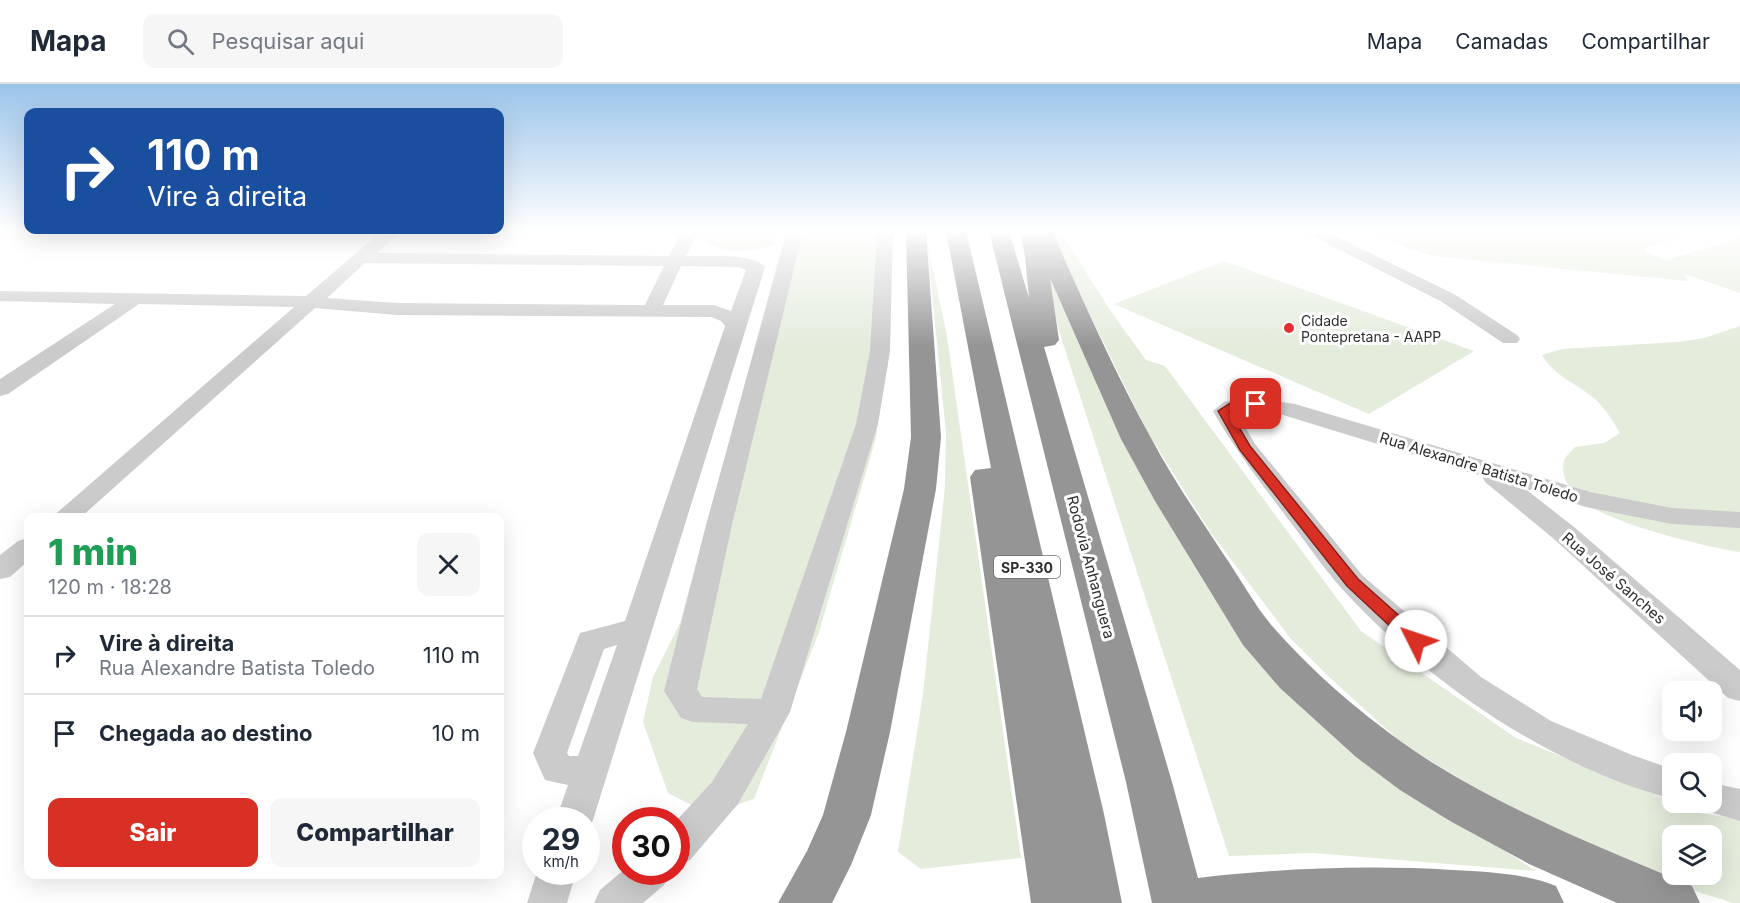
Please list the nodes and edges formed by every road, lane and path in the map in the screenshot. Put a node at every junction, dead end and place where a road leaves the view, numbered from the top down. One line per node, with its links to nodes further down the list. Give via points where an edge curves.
1 (349, 269): 15 (street)
2 (672, 269): 16 (street)
3 (755, 269): 17 (street)
4 (785, 269): 30 (street, via 680,691 693,709)
5 (884, 269): 30 (street, via 880,351 867,424)
6 (918, 269): 43 (highway, via 926,437 920,489 847,815 826,865)
7 (945, 269): 44 (highway, via 980,441)
8 (964, 269): 45 (highway, SP-330)
9 (1009, 269): 21 (highway, Rodovia Anhanguera)
10 (1038, 269): 21 (highway, via 1048,355 1060,409)
11 (1058, 269): 51 (highway, via 1136,439 1172,501 1257,634 1295,677 1371,744 1467,807 1547,848)
12 (1389, 269): 18 (street, via 1448,298)
13 (0, 296): 14 (street)
14 (136, 298): 15 (street); 19 (street)
15 (314, 302): 16 (street, via 397,309); 23 (street)
16 (651, 311): 17 (street, via 714,311 728,317)
17 (735, 326): 28 (street)
18 (1510, 339)
19 (0, 389)
20 (1485, 470): 22 (street, Rua Alexandre Batista Toledo); 25 (street, Rua José Sanches); 32 (street, Rua Alexandre Batista Toledo, via 1287,409 1235,404 1224,411 1245,447 1353,583 1470,686 1539,730)
21 (1065, 472): 33 (highway, Rodovia Anhanguera)
22 (1586, 499): 24 (street, Rua Alexandre Batista Toledo, via 1672,516); 25 (street)
23 (70, 513)
24 (1740, 520)
25 (1564, 533): 29 (street, Rua José Sanches)
26 (24, 550): 27 (street)
27 (0, 570)
28 (638, 629): 31 (street); 31 (street, via 591,641 550,753 558,770)
29 (1740, 689)
30 (773, 712): 37 (street, via 725,793)
31 (591, 771): 36 (street)
32 (1662, 780)
33 (1149, 782): 46 (highway, Rodovia Anhanguera); 47 (highway)
34 (1722, 800): 35 (street)
35 (1740, 805)
36 (579, 807)
37 (690, 832)
38 (553, 885): 41 (street)
39 (635, 885): 42 (street)
40 (1382, 890): 48 (highway); 49 (highway); 50 (highway)
41 (547, 903)
42 (614, 903)
43 (804, 903)
44 (1058, 903)
45 (1096, 903)
46 (1178, 903)
47 (1191, 903)
48 (1196, 903)
49 (1449, 903)
50 (1538, 903)
51 (1674, 903)

